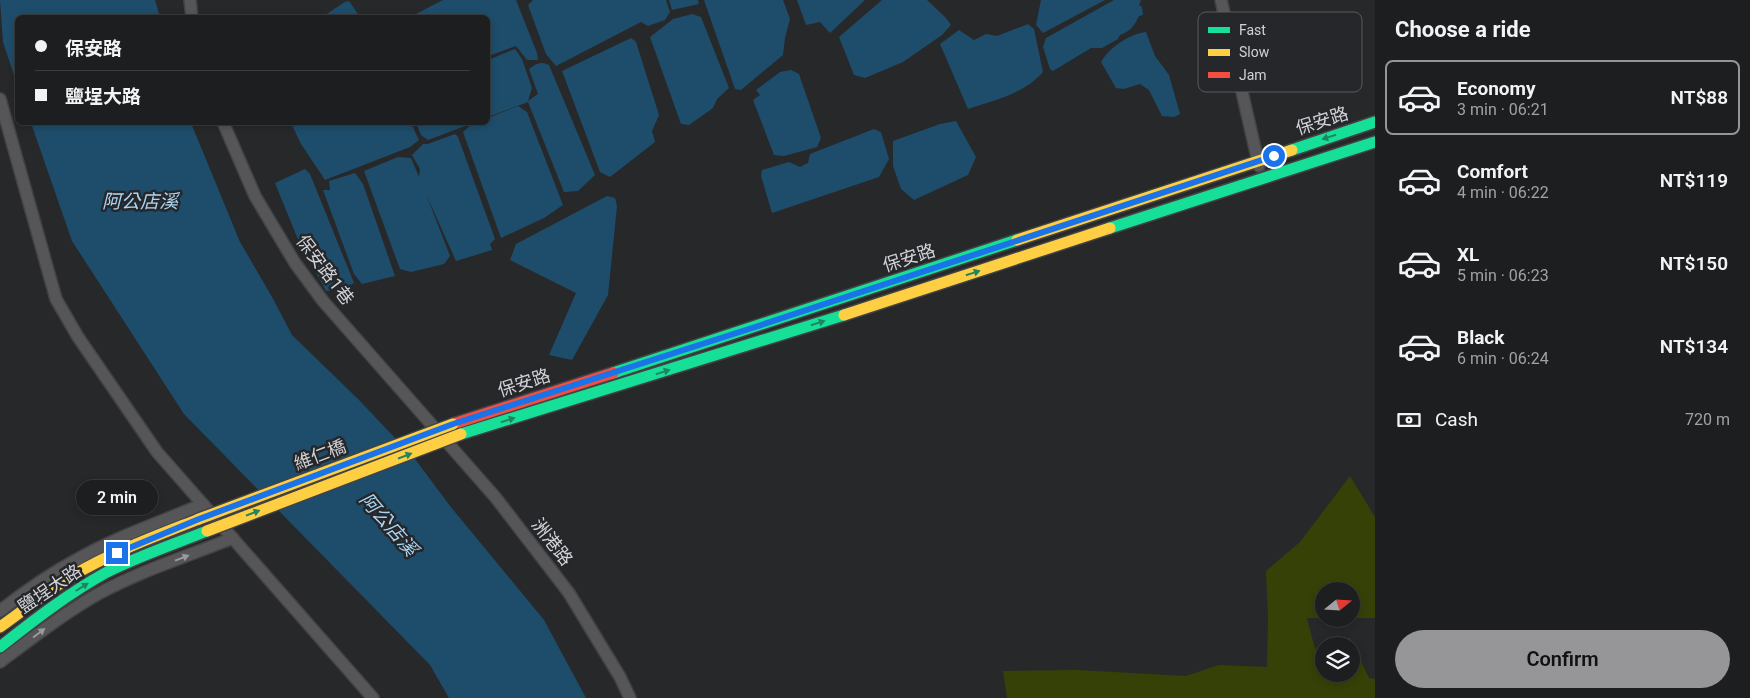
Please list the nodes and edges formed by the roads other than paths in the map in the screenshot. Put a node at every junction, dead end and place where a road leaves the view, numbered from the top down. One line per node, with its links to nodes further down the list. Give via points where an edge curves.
1 (190, 0): 2 (street)
2 (192, 15)
3 (1242, 92): 8 (street)
4 (0, 99): 13 (street, via 56,299 78,337 157,452)
5 (1375, 122): 8 (main road, 保安路, one-way to 8)
6 (224, 125): 10 (street, 保安路1巷, via 254,196 295,262 324,301)
7 (1375, 142): 9 (main road, 保安路)
8 (1257, 161): 9 (street); 11 (main road, 保安路)
9 (1264, 178): 12 (main road, 保安路, one-way to 9, via 757,343)
10 (428, 420): 22 (street, 洲港路, via 496,498 569,593)
11 (453, 424): 14 (main road, 維仁橋, bridge)
12 (461, 434): 15 (main road, 維仁橋, one-way to 12, bridge)
13 (203, 504): 16 (street); 17 (street, via 78,559)
14 (199, 519): 18 (main road, 鹽埕大路, via 102,560 56,585)
15 (207, 531): 19 (main road, 鹽埕大路, one-way to 15, via 46,610 96,579)
16 (233, 538): 20 (street, one-way to 16, via 62,616 99,594); 21 (street)
17 (0, 611)
18 (0, 628)
19 (0, 647)
20 (0, 662)
21 (373, 698)
22 (630, 698)

